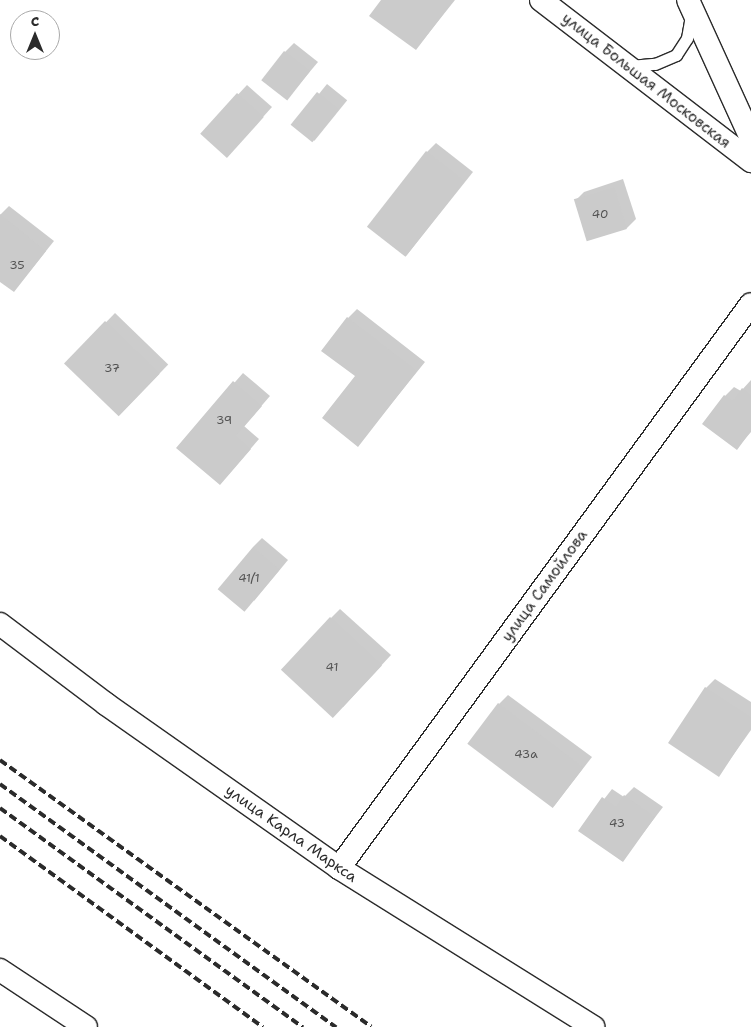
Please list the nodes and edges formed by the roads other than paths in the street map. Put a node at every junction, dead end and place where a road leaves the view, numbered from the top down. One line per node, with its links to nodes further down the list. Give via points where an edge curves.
1 (541, 0): 3 (street, улица Большая Московская)
2 (690, 4): 3 (lane, via 687,38 676,55 655,64); 4 (street)
3 (628, 66): 5 (street, улица Большая Московская)
4 (751, 138)
5 (751, 161)
6 (751, 304): 8 (street, улица Самойлова)
7 (0, 624): 8 (street, улица Карла Маркса, via 106,704)
8 (339, 868): 11 (street, улица Карла Маркса)
9 (0, 970): 10 (street)
10 (86, 1027)
11 (593, 1027)

